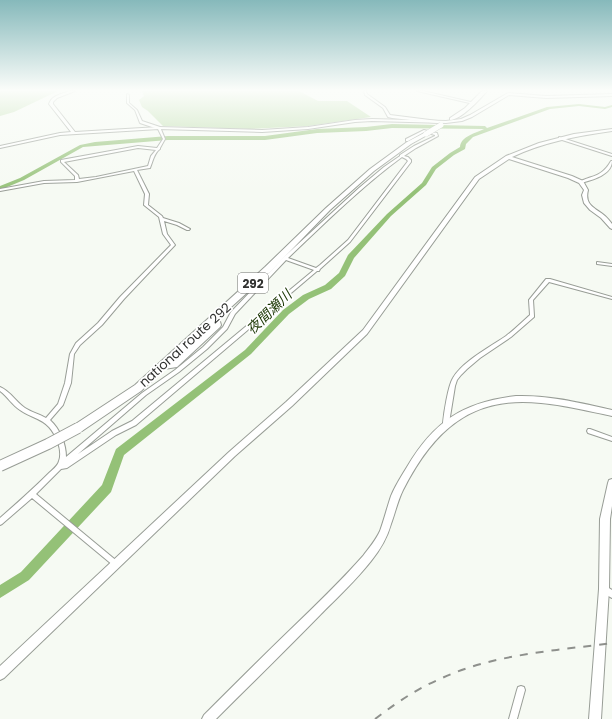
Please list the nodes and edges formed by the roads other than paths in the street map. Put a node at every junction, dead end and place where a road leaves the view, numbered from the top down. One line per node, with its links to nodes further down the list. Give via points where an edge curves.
1 (441, 124): 34 (highway, national route 292 / 292, bridge, via 372,170 328,209 215,318 217,325 174,365 163,366 138,388 78,428)
2 (67, 125): 7 (street)
3 (149, 125): 5 (street)
4 (331, 125): 5 (street, via 262,131)
5 (159, 128): 7 (street); 11 (street, via 164,140)
6 (612, 130): 8 (street)
7 (74, 133): 10 (street)
8 (560, 138): 12 (street); 14 (street, via 525,148)
9 (407, 140): 13 (street, via 424,131 437,136)
10 (0, 147)
11 (159, 149): 16 (street, via 153,156 150,166); 17 (street, via 138,147 62,162 77,176)
12 (612, 155)
13 (402, 156): 23 (street, via 360,189); 26 (street, via 410,161 349,241)
14 (508, 157): 18 (street, via 570,176); 39 (street, via 477,178 365,332)
15 (612, 162): 18 (street, via 609,169 600,175)
16 (136, 171): 17 (street); 20 (street, via 147,194 146,205)
17 (77, 181): 19 (street, via 44,182)
18 (581, 182): 21 (street, via 586,190 584,202)
19 (0, 190)
20 (162, 219): 22 (street); 30 (street, via 165,234 172,243 171,247 100,324 78,344 72,354 68,383 60,405)
21 (612, 227)
22 (188, 229)
23 (285, 258): 26 (street); 35 (street, via 233,313 225,328 205,348 144,394)
24 (598, 263): 25 (street)
25 (612, 265)
26 (318, 270): 35 (street, via 134,423 114,433 65,466)
27 (612, 298): 31 (street, via 548,280 531,300 532,316 455,379)
28 (0, 389): 30 (street, via 15,403)
29 (612, 413): 31 (street, via 517,399 476,407)
30 (46, 420): 35 (street, via 54,427 62,445 64,459)
31 (446, 424): 43 (street, via 414,462 396,496 382,537 374,549 341,587)
32 (590, 431): 33 (street)
33 (612, 439)
34 (0, 466)
35 (60, 466): 37 (street)
36 (612, 483): 40 (street, via 605,519)
37 (34, 496): 38 (street); 39 (street)
38 (0, 522)
39 (116, 564): 41 (street)
40 (608, 592): 45 (street)
41 (0, 674)
42 (521, 690): 44 (street)
43 (208, 719)
44 (513, 719)
45 (595, 719)

